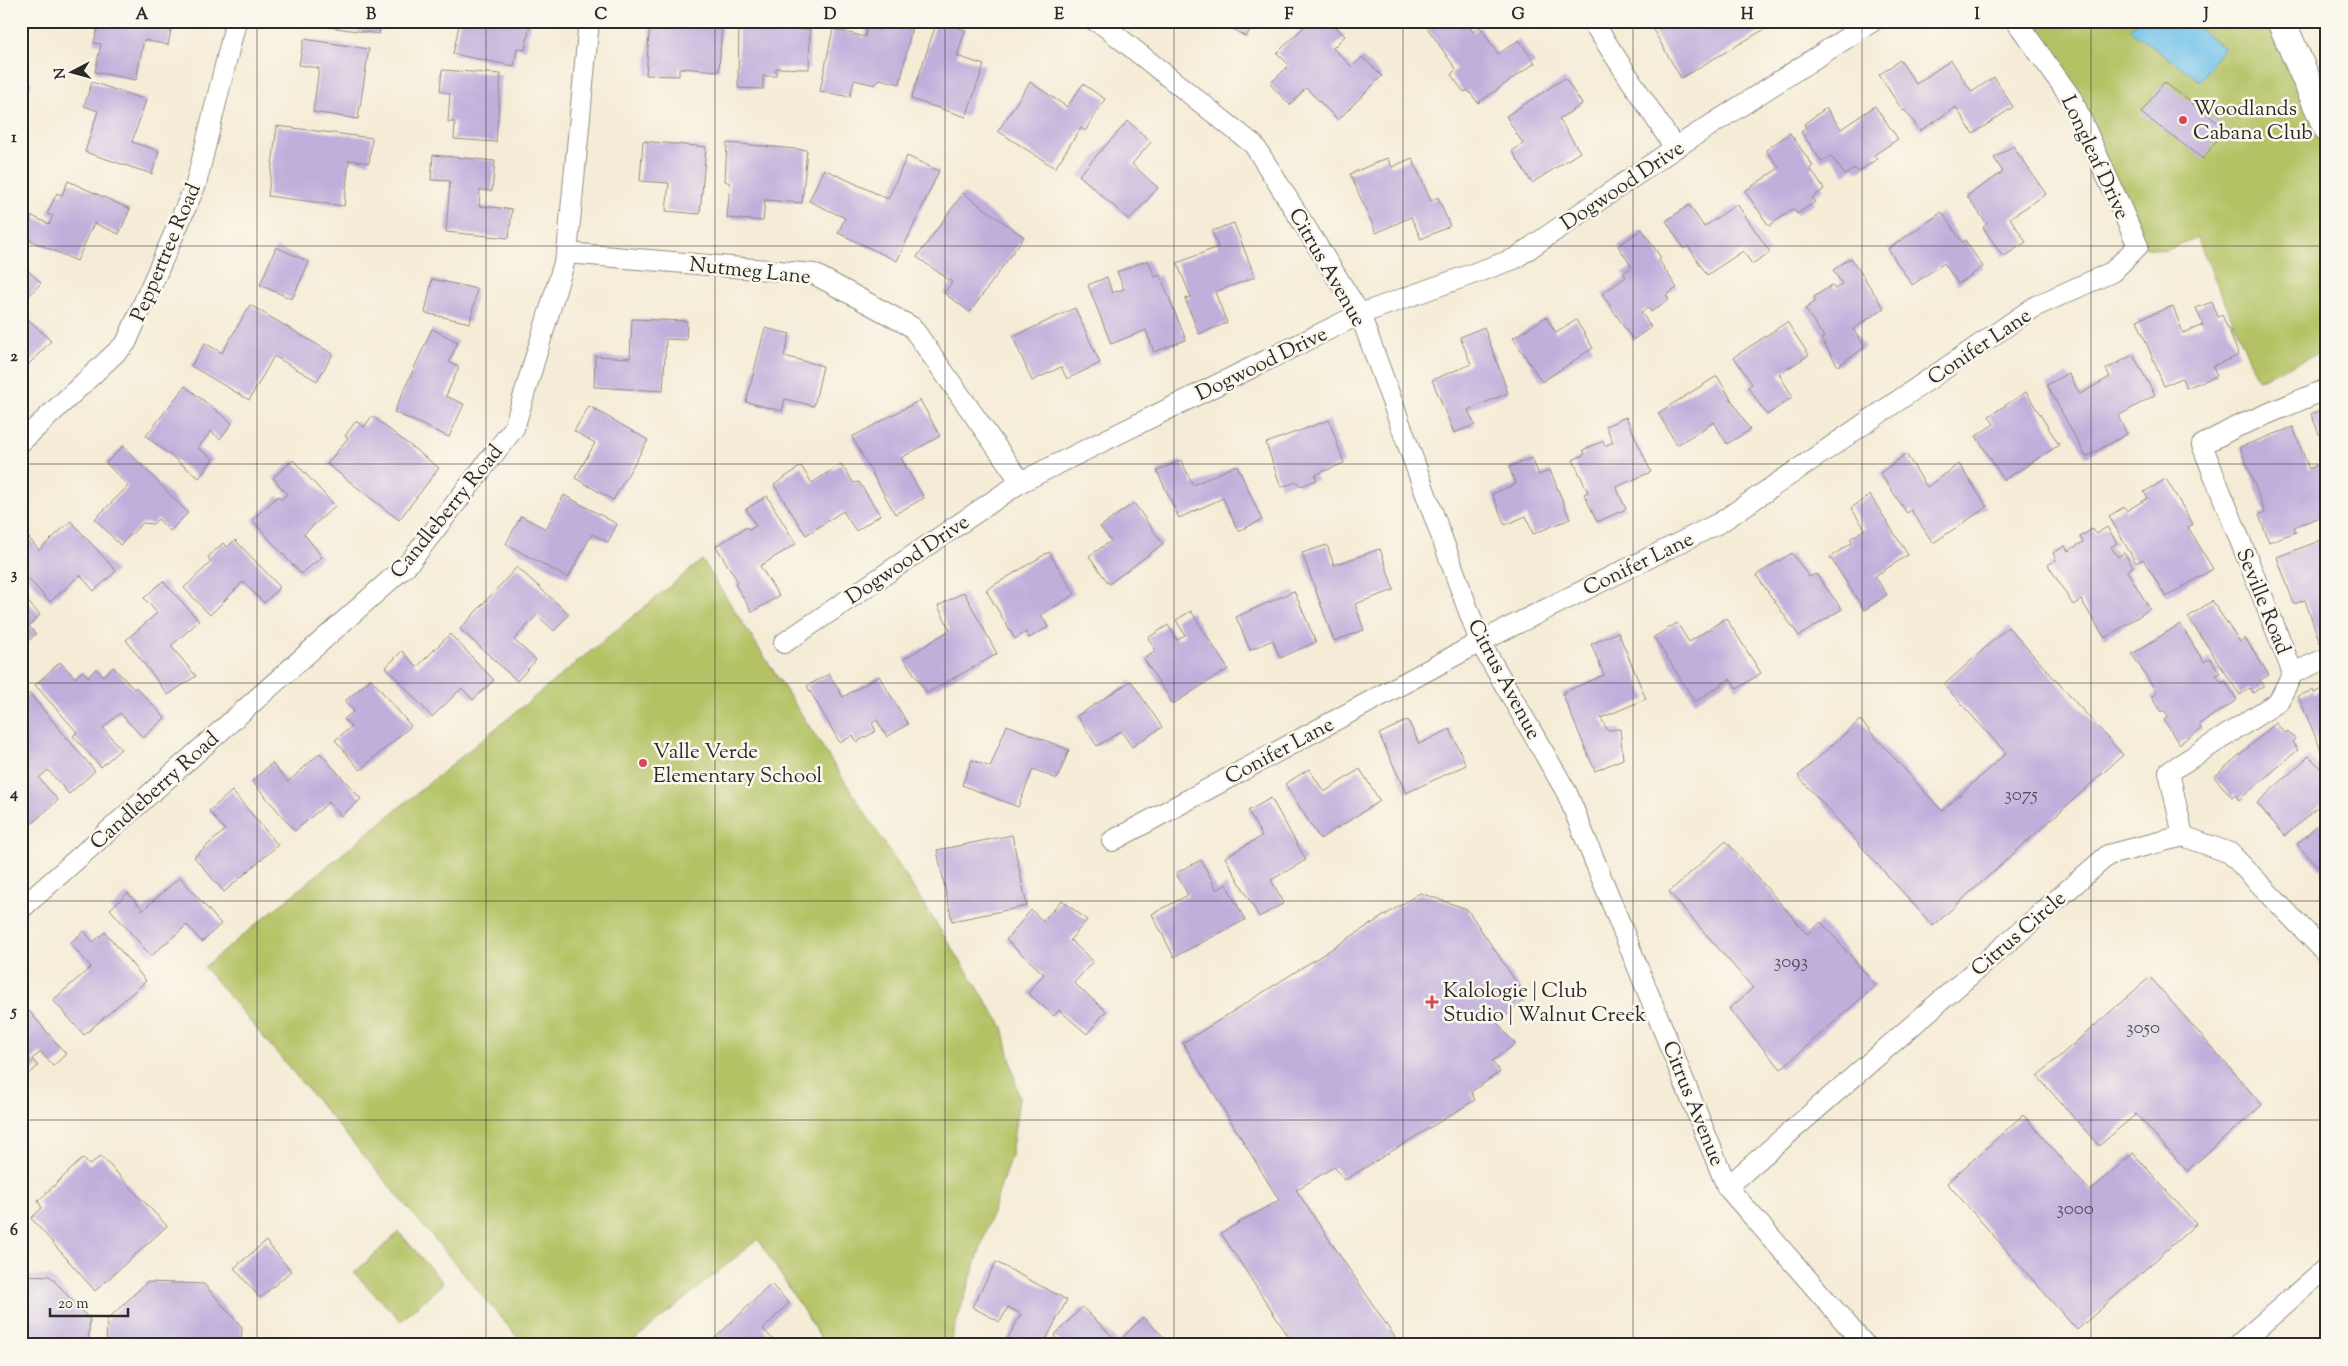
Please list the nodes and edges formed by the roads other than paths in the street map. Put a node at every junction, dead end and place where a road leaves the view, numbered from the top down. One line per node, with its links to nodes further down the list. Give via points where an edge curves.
1 (236, 21): 14 (street, Peppertree Road, via 196,184 126,343)
2 (589, 21): 11 (street, Candleberry Road)
3 (1592, 21): 9 (street)
4 (1872, 21): 9 (street, Dogwood Drive)
5 (2016, 21): 10 (street, Longleaf Drive, via 2072,98)
6 (2282, 21): 8 (highway)
7 (1101, 22): 12 (street, Citrus Avenue, via 1254,145)
8 (2327, 127)
9 (1675, 148): 12 (street, Dogwood Drive, via 1514,258)
10 (2138, 246): 16 (street, Conifer Lane, via 2112,272 2036,306 1721,522)
11 (566, 253): 15 (street, Nutmeg Lane, via 814,274 912,327); 22 (street, Candleberry Road, via 514,428 409,563)
12 (1360, 314): 15 (street, Dogwood Drive); 16 (street, Citrus Avenue)
13 (2327, 389): 19 (street, Seville Road, via 2236,427 2202,445)
14 (21, 442)
15 (1021, 482): 17 (street, Dogwood Drive)
16 (1480, 642): 21 (street, Conifer Lane); 24 (street, Citrus Avenue, via 1567,793)
17 (784, 643)
18 (2327, 658): 19 (street)
19 (2293, 673): 20 (street, Seville Road, via 2278,702 2169,772)
20 (2183, 836): 23 (street, via 2230,853); 24 (street, Citrus Circle, via 2108,855)
21 (1112, 841)
22 (21, 909)
23 (2327, 954)
24 (1727, 1187): 26 (street, Citrus Avenue)
25 (2327, 1266): 27 (street)
26 (1865, 1345)
27 (2238, 1345)

